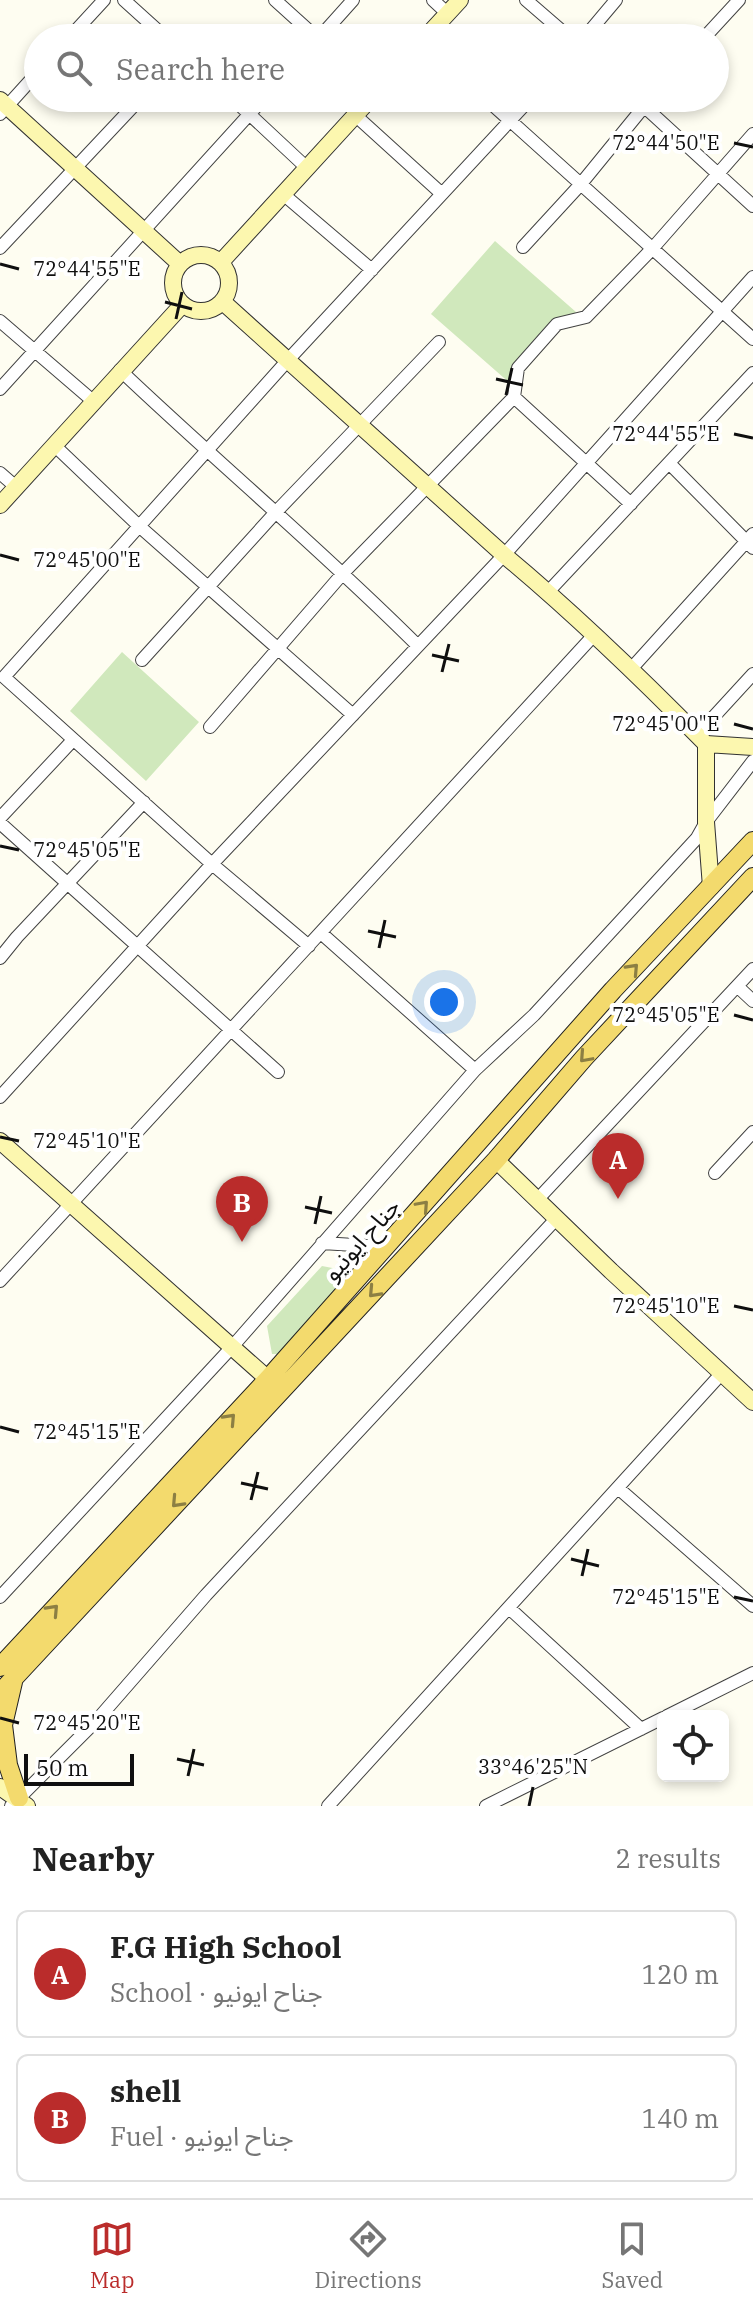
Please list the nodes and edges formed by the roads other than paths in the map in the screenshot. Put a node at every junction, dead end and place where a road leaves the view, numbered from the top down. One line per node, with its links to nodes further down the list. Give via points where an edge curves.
1 (104, 0): 11 (street)
2 (124, 0): 12 (street)
3 (275, 0): 13 (street)
4 (353, 0): 14 (street)
5 (433, 0): 10 (street)
6 (460, 0): 10 (street)
7 (526, 0): 16 (street)
8 (616, 0): 17 (street)
9 (739, 0): 18 (street)
10 (447, 13): 15 (street)
11 (82, 24)
12 (151, 24)
13 (302, 24)
14 (331, 24)
15 (437, 24)
16 (554, 24)
17 (596, 24)
18 (717, 24)
19 (24, 86): 20 (street)
20 (2, 107): 31 (street)
21 (128, 112): 31 (street)
22 (358, 112): 28 (street)
23 (499, 112): 29 (street)
24 (518, 112): 29 (street)
25 (635, 112): 34 (street)
26 (654, 112): 33 (street)
27 (249, 114): 32 (street); 38 (street)
28 (355, 115): 32 (street); 36 (street)
29 (509, 122): 34 (street); 36 (street)
30 (753, 134): 33 (street)
31 (75, 168): 38 (street); 40 (street)
32 (307, 168): 35 (street)
33 (718, 174): 37 (street); 41 (street)
34 (580, 185): 39 (street); 41 (street)
35 (283, 194): 42 (street); 44 (street)
36 (442, 194): 44 (street)
37 (753, 206)
38 (143, 230): 43 (street); 52 (street)
39 (523, 247)
40 (0, 248)
41 (652, 249): 48 (street); 57 (street, via 586,317 557,324 518,368)
42 (221, 262): 43 (street, via 196,255); 46 (street, via 230,289)
43 (180, 264): 47 (street, via 173,289)
44 (372, 270): 53 (street)
45 (753, 277): 48 (street)
46 (223, 302): 47 (street, via 203,312); 53 (street)
47 (182, 305): 54 (street)
48 (723, 311): 50 (street); 62 (street)
49 (0, 321): 52 (street)
50 (753, 339)
51 (439, 342): 59 (street)
52 (35, 351): 56 (street); 58 (street)
53 (288, 360): 59 (street); 61 (street)
54 (120, 370): 58 (street); 61 (street)
55 (753, 373): 63 (street)
56 (0, 389)
57 (514, 397): 62 (street); 66 (street)
58 (93, 401): 60 (street)
59 (360, 425): 66 (street); 69 (street)
60 (54, 445): 65 (street); 70 (street)
61 (206, 452): 69 (street); 70 (street)
62 (587, 462): 67 (street); 72 (street)
63 (669, 463): 67 (street); 71 (street)
64 (0, 473): 65 (street)
65 (16, 487): 68 (street)
66 (429, 488): 72 (street); 73 (street)
67 (631, 504): 75 (street)
68 (0, 505)
69 (276, 512): 73 (street); 74 (street)
70 (139, 526): 74 (street); 84 (street, via 4,677)
71 (751, 541): 80 (street)
72 (504, 555): 75 (street); 77 (street)
73 (344, 572): 77 (street); 78 (street)
74 (209, 588): 78 (street); 79 (street)
75 (548, 592): 76 (street)
76 (594, 635): 80 (street); 96 (street)
77 (418, 646): 82 (street)
78 (278, 649): 82 (street); 83 (street)
79 (142, 660)
80 (631, 669): 85 (street)
81 (753, 674): 85 (street)
82 (353, 715): 92 (street)
83 (210, 727)
84 (73, 740): 88 (street); 89 (street)
85 (701, 740): 86 (street); 90 (street)
86 (753, 747)
87 (753, 761): 90 (street)
88 (144, 802): 92 (street); 94 (street)
89 (0, 820): 94 (street)
90 (706, 822): 95 (street); 104 (street, via 576,970)
91 (753, 841): 95 (main road, جناح ایونیو)
92 (212, 864): 97 (street); 98 (street)
93 (753, 877): 109 (main road, جناح ایونیو, one-way to 109)
94 (69, 884): 98 (street); 99 (street)
95 (711, 887): 115 (main road, جناح ایونیو, one-way to 95)
96 (321, 933): 97 (street); 104 (street)
97 (309, 946): 103 (street)
98 (139, 947): 103 (street); 106 (street)
99 (0, 958)
100 (753, 969): 101 (street)
101 (737, 986): 102 (street); 111 (street)
102 (753, 1001)
103 (231, 1031): 105 (street); 112 (street)
104 (475, 1070): 114 (street)
105 (278, 1072)
106 (0, 1097)
107 (753, 1132): 110 (street)
108 (0, 1141): 112 (street)
109 (496, 1160): 111 (street); 125 (main road, جناح ایونیو, one-way to 125)
110 (715, 1173)
111 (537, 1200): 113 (street)
112 (71, 1203): 116 (street); 117 (street)
113 (556, 1219): 118 (street); 133 (street)
114 (322, 1243): 115 (street); 117 (street)
115 (386, 1247): 119 (main road, جناح ایونیو)
116 (0, 1281)
117 (232, 1347): 119 (street); 122 (street)
118 (722, 1373): 120 (street); 121 (street)
119 (268, 1379): 125 (main road, جناح ایونیو, one-way to 119)
120 (753, 1402)
121 (618, 1488): 123 (street); 124 (street)
122 (0, 1597)
123 (753, 1606)
124 (509, 1608): 130 (street); 134 (street)
125 (7, 1673): 127 (main road, جناح ایونیو); 133 (main road, via 3,1725)
126 (753, 1673): 128 (street)
127 (0, 1693)
128 (679, 1710)
129 (657, 1721): 130 (street)
130 (641, 1729): 135 (street)
131 (0, 1772): 133 (street)
132 (0, 1790): 133 (main road)
133 (19, 1803)
134 (328, 1806)
135 (486, 1806)

